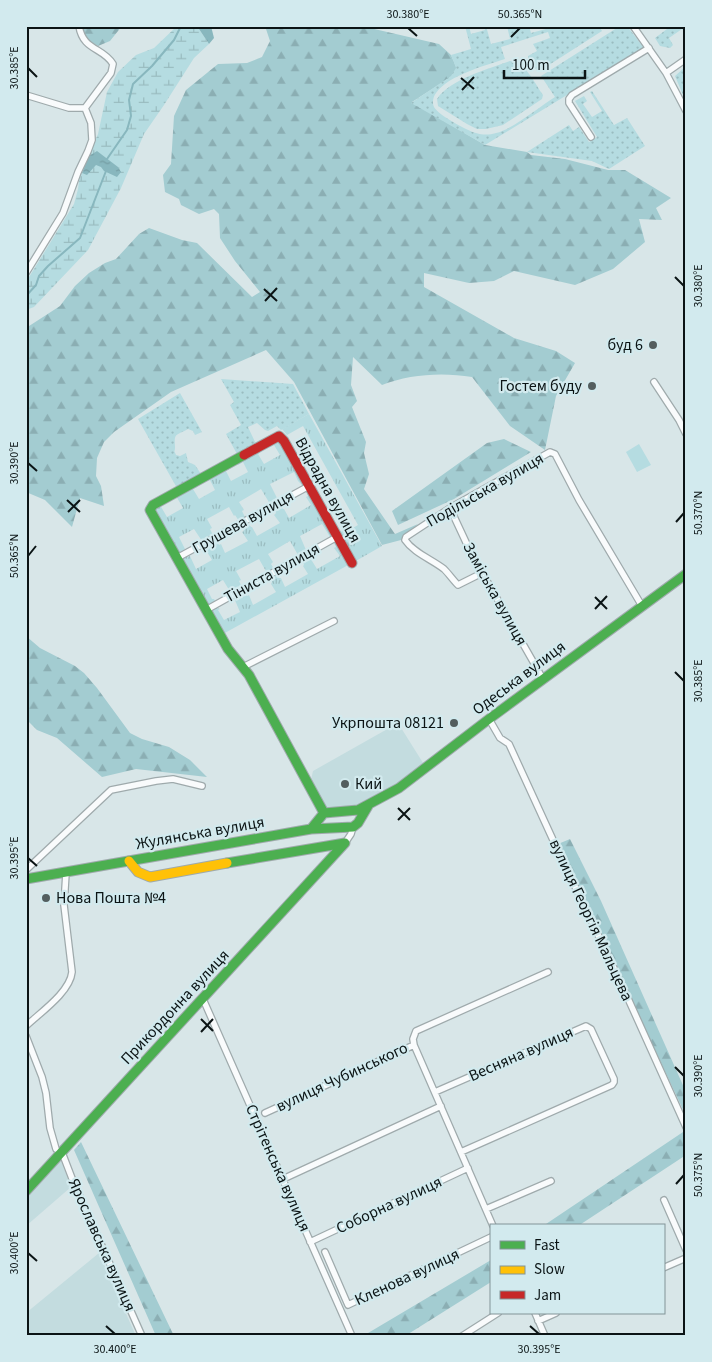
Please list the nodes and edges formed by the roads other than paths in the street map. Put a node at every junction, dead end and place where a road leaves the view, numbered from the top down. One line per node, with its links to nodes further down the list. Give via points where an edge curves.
1 (79, 26): 7 (street, via 85,42 113,64 111,73)
2 (633, 26): 3 (street)
3 (648, 48): 5 (street); 9 (street, via 569,99)
4 (686, 59): 5 (street)
5 (666, 73): 8 (street)
6 (26, 95): 7 (street, via 70,108)
7 (86, 108): 10 (street, via 92,140 88,151 63,213)
8 (686, 111)
9 (590, 137)
10 (26, 272)
11 (654, 382): 12 (street)
12 (686, 434)
13 (309, 486): 15 (street, Відрадна вулиця); 16 (street, Грушева вулиця); 16 (street, Відрадна вулиця, via 284,441 275,436 153,505 150,510)
14 (450, 508): 18 (street, Заміська вулиця); 18 (street, Подільська вулиця, via 405,540 411,550 446,571 458,585); 20 (street, Подільська вулиця, via 539,457 550,452 555,454)
15 (337, 536): 17 (street, Відрадна вулиця); 21 (street, Тіниста вулиця)
16 (177, 558): 21 (street)
17 (352, 563)
18 (482, 573): 24 (street, Заміська вулиця)
19 (686, 574): 20 (street, Одеська вулиця)
20 (642, 606): 24 (street, Одеська вулиця)
21 (206, 610): 23 (street, via 228,649)
22 (334, 621): 23 (street)
23 (243, 666): 29 (street)
24 (543, 679): 25 (street, Одеська вулиця)
25 (489, 719): 27 (street, Одеська вулиця, via 413,778); 46 (street, вулиця Георгія Мальцева, via 500,738 509,744)
26 (202, 786): 35 (street, via 173,779 111,790)
27 (370, 804): 28 (street); 30 (street)
28 (353, 812): 29 (street); 30 (street, via 358,815)
29 (323, 815): 31 (street, via 321,822); 32 (street)
30 (356, 824): 31 (street, Жулянська вулиця); 33 (street, Прикордонна вулиця)
31 (326, 828): 32 (street, Жулянська вулиця)
32 (311, 829): 34 (street, Жулянська вулиця)
33 (345, 843): 34 (street, via 150,877 138,872); 39 (street, Прикордонна вулиця)
34 (130, 861): 36 (street, Жулянська вулиця)
35 (26, 870)
36 (66, 873): 37 (street, Жулянська вулиця); 40 (street, via 64,906 71,979 63,992)
37 (26, 879)
38 (548, 972): 42 (street, вулиця Чубинського, via 416,1031)
39 (204, 999): 51 (street, Стрітенська вулиця); 53 (street, Прикордонна вулиця)
40 (26, 1026)
41 (26, 1036): 47 (street, via 42,1077)
42 (414, 1045): 43 (street); 45 (street, вулиця Чубинського)
43 (435, 1092): 44 (street); 48 (street, Весняна вулиця, via 586,1026 592,1029 614,1079 612,1085)
44 (441, 1106): 48 (street); 51 (street)
45 (264, 1113)
46 (686, 1127)
47 (56, 1148)
48 (460, 1152): 50 (street)
49 (63, 1155): 68 (street, Ярославська вулиця)
50 (468, 1168): 55 (street); 58 (street, Соборна вулиця)
51 (283, 1179): 58 (street, Стрітенська вулиця)
52 (551, 1181): 55 (street)
53 (26, 1191)
54 (664, 1200): 59 (street)
55 (486, 1209): 56 (street)
56 (492, 1224)
57 (490, 1237): 60 (street, Кленова вулиця, via 348,1305)
58 (310, 1242): 67 (street, Стрітенська вулиця)
59 (686, 1250)
60 (325, 1252)
61 (686, 1258): 62 (street)
62 (664, 1268)
63 (496, 1314): 69 (street)
64 (535, 1314): 66 (street)
65 (554, 1314): 66 (street)
66 (538, 1321): 70 (street)
67 (350, 1335)
68 (142, 1336)
69 (462, 1336)
70 (545, 1336)

